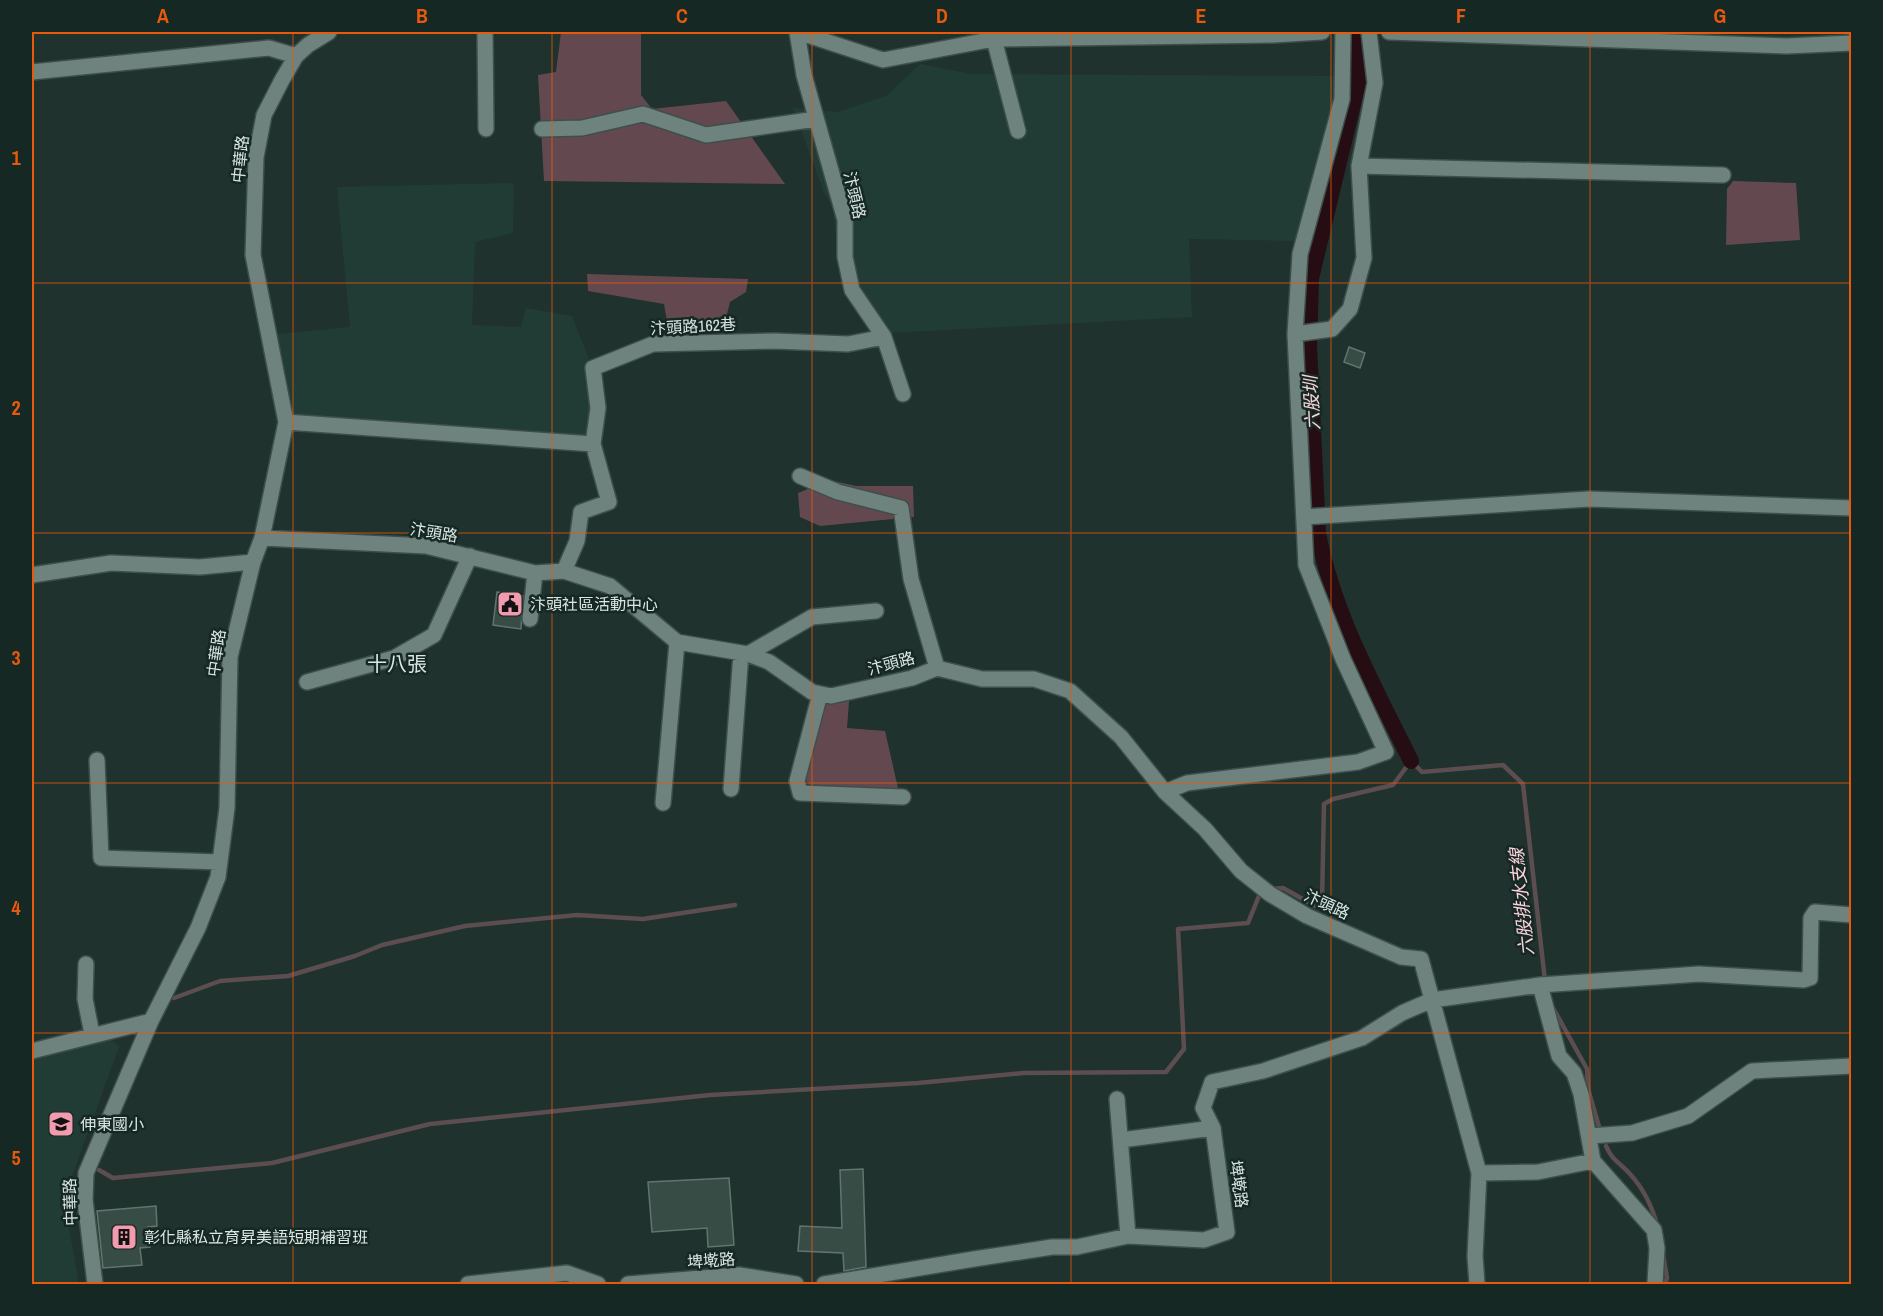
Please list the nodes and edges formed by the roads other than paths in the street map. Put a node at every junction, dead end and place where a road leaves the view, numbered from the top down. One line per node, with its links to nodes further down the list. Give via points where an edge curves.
1 (329, 32): 10 (street, 中華路)
2 (486, 32): 13 (street)
3 (797, 32): 8 (street, via 883,60); 12 (street, 汴頭路)
4 (1322, 32): 8 (street)
5 (1343, 32): 18 (street, via 1342,99 1300,254)
6 (1369, 32): 16 (street, via 1375,83)
7 (1389, 32): 9 (street, via 1787,46)
8 (994, 39): 15 (street)
9 (1851, 43)
10 (296, 56): 11 (street, via 269,48); 21 (street, 中華路, via 264,115 256,157 253,255)
11 (32, 72)
12 (816, 119): 14 (street, via 706,135 642,114 582,128); 19 (street, 汴頭路, via 845,220 844,257 852,290)
13 (486, 129)
14 (543, 129)
15 (1018, 131)
16 (1359, 166): 17 (street); 18 (street, via 1364,258 1350,309 1332,328)
17 (1723, 175)
18 (1299, 333): 25 (street)
19 (884, 337): 20 (street, 汴頭路); 22 (street, 汴頭路162巷, via 848,344 653,344 593,368 598,408)
20 (903, 394)
21 (286, 422): 22 (street); 26 (street, 中華路)
22 (593, 444): 29 (street, 汴頭路162巷, via 609,502 581,512 577,541)
23 (800, 476): 36 (street, via 838,492 901,508 911,579)
24 (1851, 507): 25 (street, via 1588,499)
25 (1308, 516): 41 (street, via 1306,565 1386,752 1358,762 1187,783)
26 (262, 538): 27 (street, 汴頭路, via 426,546); 28 (street, 中華路)
27 (470, 556): 30 (street, 汴頭路); 37 (street, via 434,635 394,658)
28 (253, 562): 31 (street, via 200,567 111,563); 44 (street, 中華路, via 230,657 227,808)
29 (564, 572): 30 (street, 汴頭路); 34 (street, 汴頭路, via 610,585)
30 (535, 573): 33 (street)
31 (32, 575)
32 (876, 611): 35 (street, via 812,617)
33 (530, 619)
34 (677, 642): 35 (street); 43 (street)
35 (744, 654): 38 (street, via 769,662 796,683); 40 (street)
36 (937, 668): 38 (street, 汴頭路, via 912,678 831,696); 41 (street, 汴頭路, via 982,679 1034,679 1070,691 1121,737)
37 (307, 682)
38 (820, 694): 42 (street, via 797,781 800,793)
39 (97, 760): 44 (street, via 101,858)
40 (730, 789)
41 (1165, 792): 48 (street, 汴頭路, via 1264,890 1306,916 1401,957 1421,959)
42 (903, 797)
43 (663, 803)
44 (220, 862): 49 (street, 中華路, via 198,928)
45 (1851, 915): 47 (street, 埤墘路, via 1815,912 1811,918 1810,978 1804,980 1699,974)
46 (86, 964): 50 (street, via 85,999)
47 (1540, 985): 48 (street, 埤墘路); 55 (street, via 1559,1056 1574,1073 1581,1094)
48 (1432, 1000): 54 (street, 埤墘路, via 1362,1038 1263,1071 1212,1082 1203,1108); 58 (street)
49 (151, 1021): 50 (street); 60 (street, 中華路, via 86,1173)
50 (92, 1034): 51 (street)
51 (32, 1051)
52 (1851, 1066): 55 (street, via 1752,1071 1688,1116 1632,1133)
53 (1118, 1099): 56 (street)
54 (1213, 1128): 56 (street); 59 (street, 埤墘路, via 1227,1232 1204,1240)
55 (1589, 1136): 57 (street)
56 (1121, 1140): 59 (street)
57 (1593, 1161): 58 (street, via 1538,1172); 67 (street, via 1654,1230)
58 (1479, 1173): 66 (street)
59 (1128, 1236): 65 (street, 埤墘路)
60 (94, 1284)
61 (468, 1284): 62 (street, via 567,1273)
62 (598, 1284)
63 (628, 1284): 64 (street, 埤墘路, via 739,1275)
64 (796, 1284)
65 (824, 1284)
66 (1477, 1284)
67 (1655, 1284)

